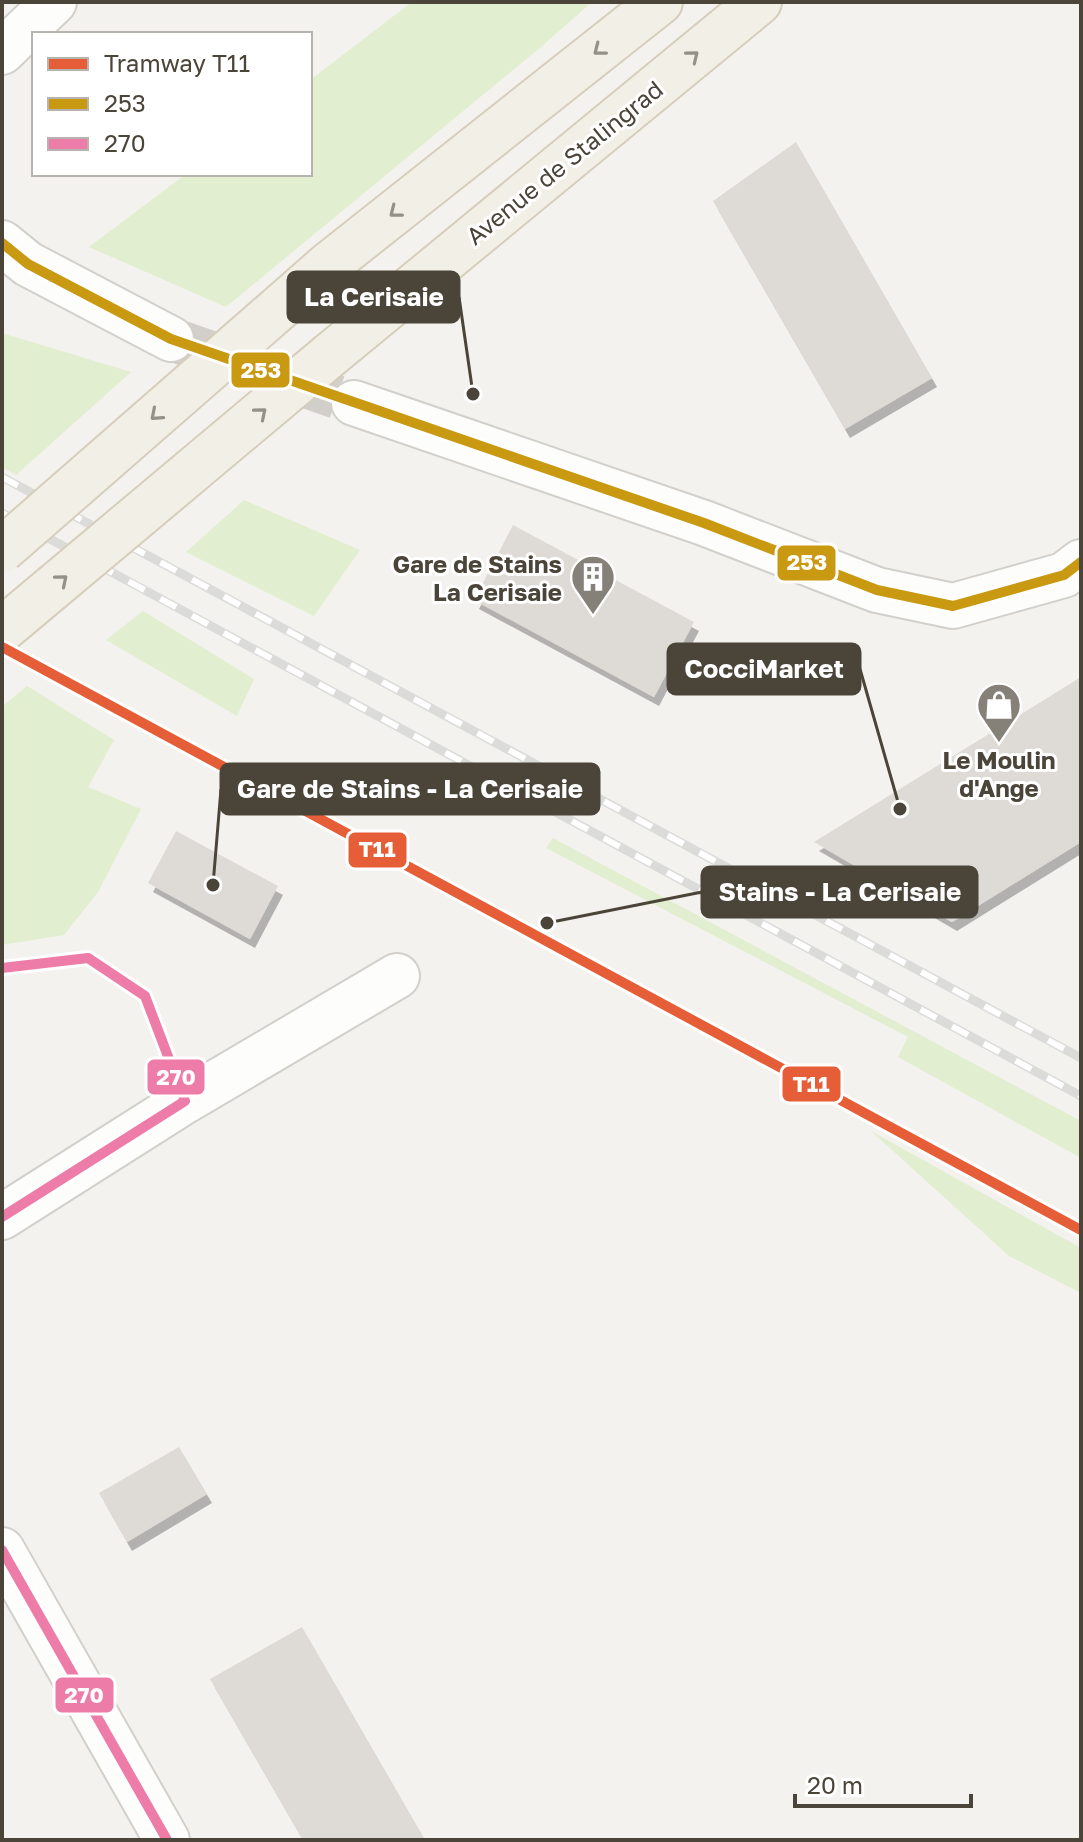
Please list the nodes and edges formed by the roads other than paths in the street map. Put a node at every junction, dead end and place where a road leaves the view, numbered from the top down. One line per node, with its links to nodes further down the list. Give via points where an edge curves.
1 (54, 2): 4 (street)
2 (660, 2): 8 (main road, one-way to 8, bridge, via 340,255)
3 (759, 2): 10 (main road, Avenue de Stalingrad, one-way to 3, bridge)
4 (2, 52)
5 (2, 243): 6 (street, via 28,264)
6 (171, 339)
7 (354, 403): 9 (street, via 704,523 877,590 953,606 1064,575)
8 (2, 550)
9 (1081, 562)
10 (2, 630)
11 (397, 976): 12 (street)
12 (2, 1217)
13 (2, 1550): 14 (street)
14 (167, 1840)

